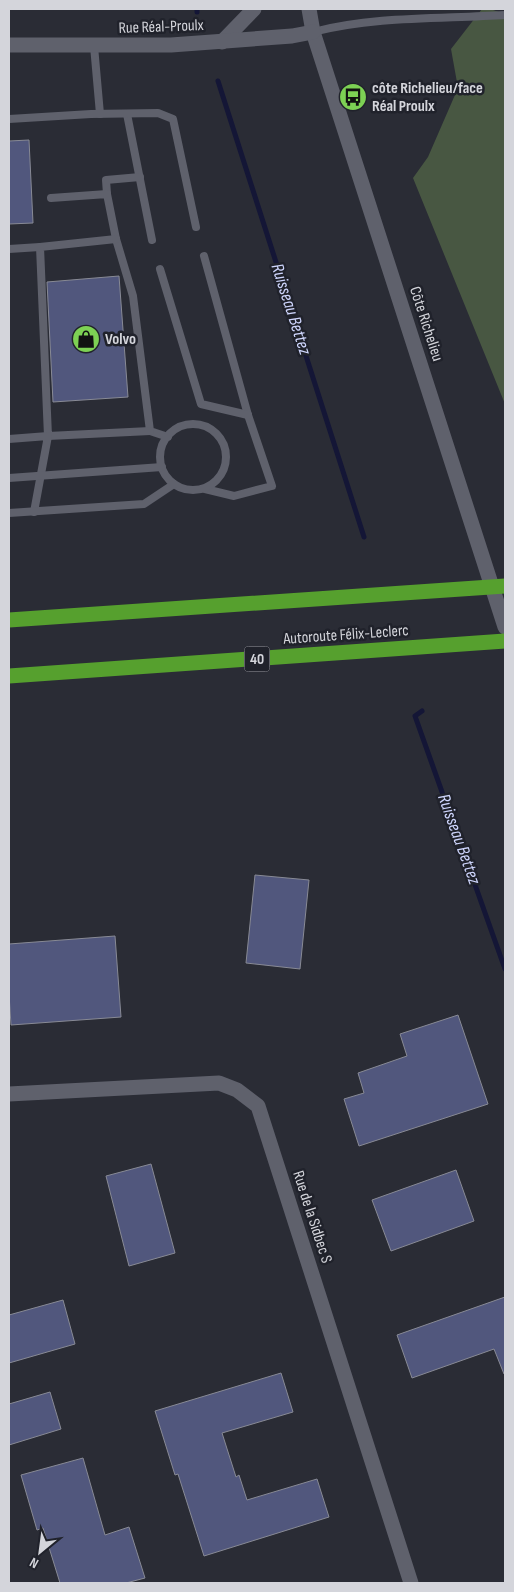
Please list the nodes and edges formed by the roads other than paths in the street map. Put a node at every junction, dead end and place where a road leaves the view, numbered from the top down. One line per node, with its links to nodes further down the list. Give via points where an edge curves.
1 (254, 9): 6 (street)
2 (301, 9): 5 (street, Côte Richelieu)
3 (309, 9): 5 (street, Côte Richelieu)
4 (505, 15): 5 (lane, via 376,21)
5 (313, 32): 6 (street, Rue Réal-Proulx); 36 (street, Côte Richelieu)
6 (222, 42): 8 (street, Rue Réal-Proulx)
7 (9, 45): 8 (street, Rue Réal-Proulx)
8 (94, 46): 9 (lane)
9 (100, 114): 10 (lane); 11 (lane)
10 (127, 114): 12 (lane); 15 (lane, via 158,113 173,119)
11 (9, 119)
12 (140, 177): 13 (lane, via 106,180); 17 (lane)
13 (107, 194): 14 (lane); 16 (lane)
14 (51, 198)
15 (196, 227)
16 (116, 239): 18 (lane); 23 (lane, via 133,296)
17 (152, 240)
18 (40, 247): 19 (lane); 24 (lane)
19 (9, 249)
20 (204, 256): 22 (lane)
21 (160, 269): 22 (lane, via 201,404)
22 (248, 415): 31 (lane, via 272,486 234,496)
23 (150, 431): 24 (lane); 25 (lane)
24 (48, 436): 26 (lane); 28 (lane)
25 (168, 437): 27 (lane, via 162,446); 31 (lane, via 176,430 197,424 216,434 223,443 226,454 224,470)
26 (9, 439)
27 (162, 467): 28 (lane); 30 (lane)
28 (41, 476): 29 (lane); 32 (lane)
29 (9, 478)
30 (174, 484): 31 (lane, via 183,489); 32 (lane, via 144,504)
31 (205, 489)
32 (34, 512): 33 (lane)
33 (9, 513)
34 (505, 586): 35 (highway)
35 (9, 620)
36 (505, 627)
37 (505, 641): 38 (highway, Autoroute Félix-Leclerc / 40)
38 (9, 676)
39 (9, 1094): 40 (street, Rue de la Sidbec S, via 219,1083 237,1090 258,1106)
40 (411, 1583)

